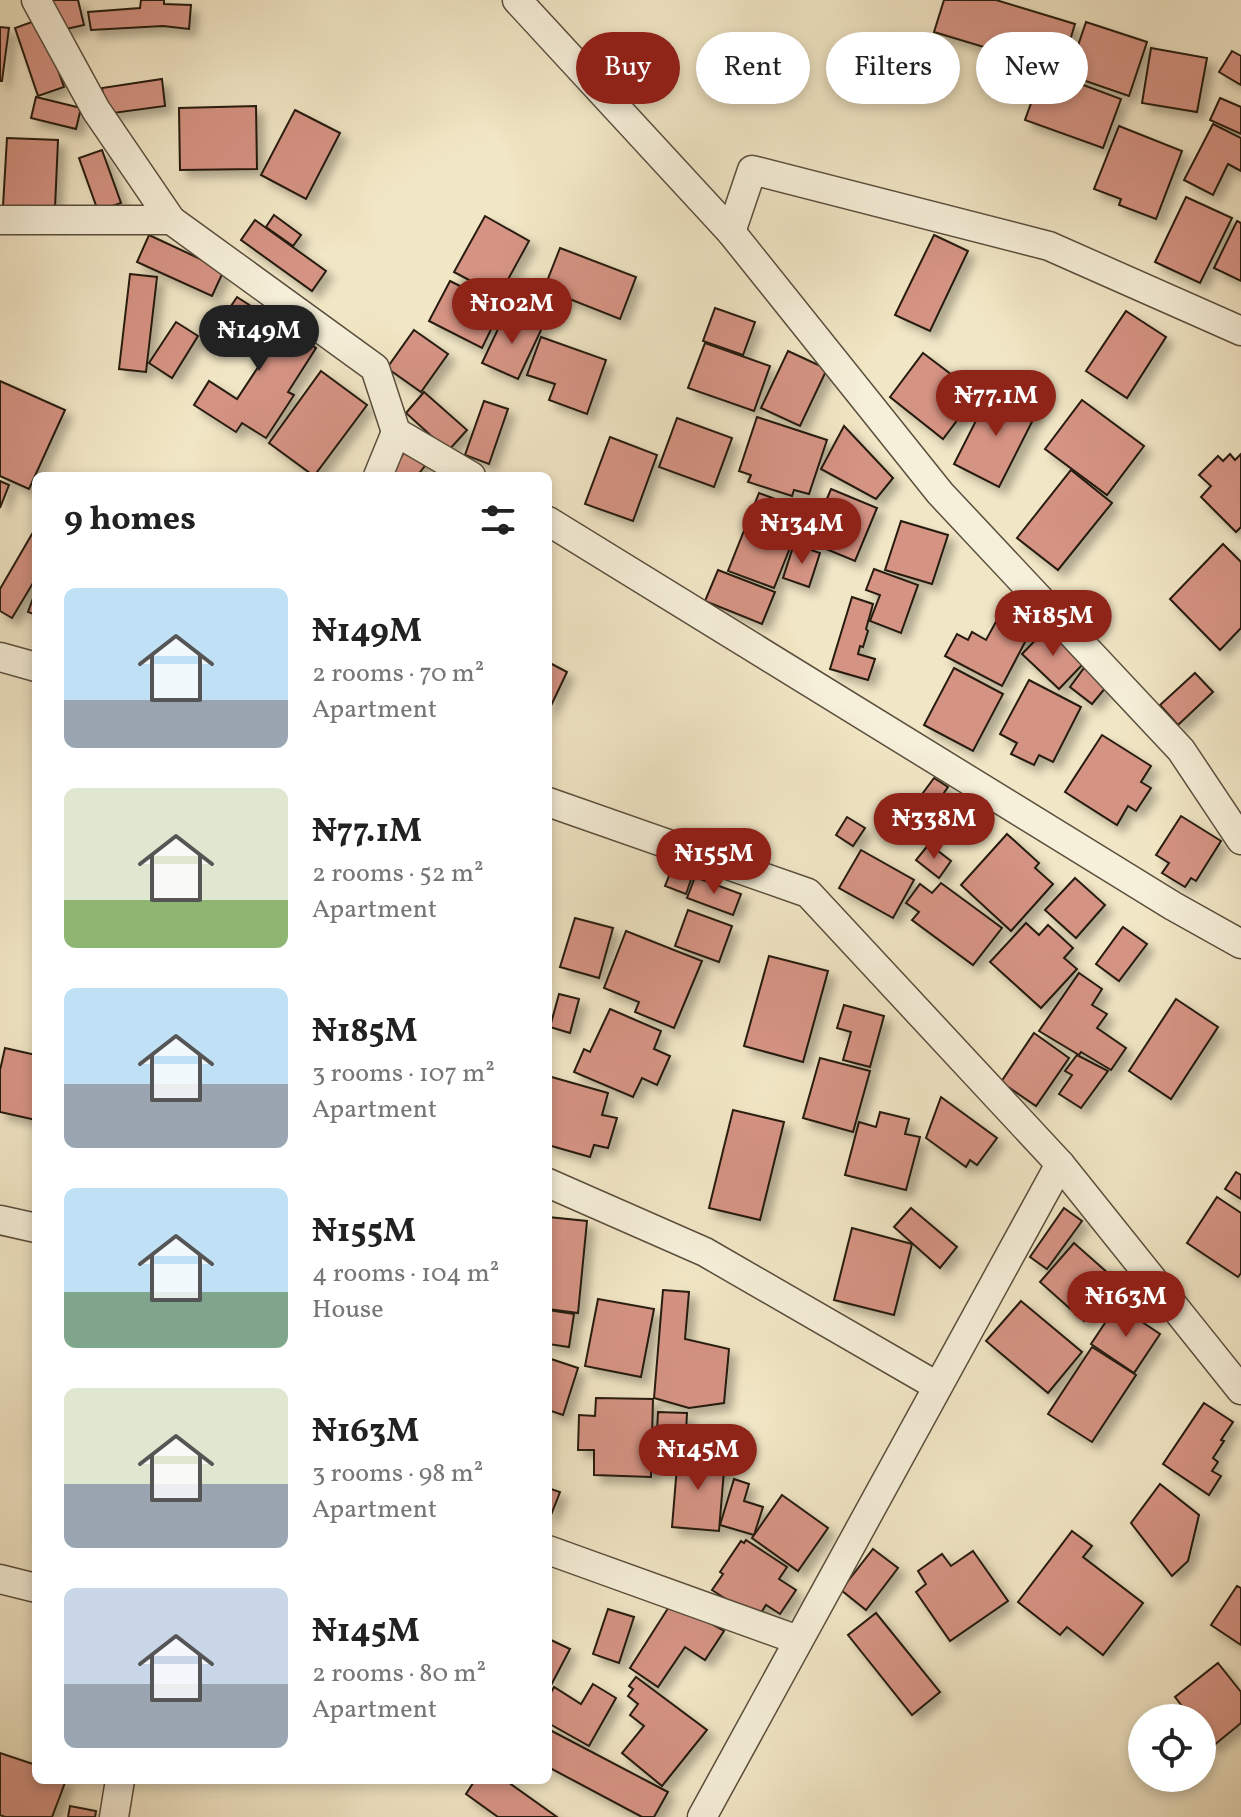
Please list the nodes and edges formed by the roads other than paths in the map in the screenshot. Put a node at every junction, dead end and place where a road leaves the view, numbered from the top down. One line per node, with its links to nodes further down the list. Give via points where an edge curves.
1 (36, 0): 4 (street, via 96,110)
2 (517, 0): 5 (street)
3 (0, 220): 4 (street)
4 (171, 220): 7 (street, via 375,368)
5 (731, 232): 6 (street, via 752,170 1049,246); 14 (street, via 940,493 1181,750)
6 (1241, 331)
7 (396, 432): 8 (street); 9 (street)
8 (380, 472)
9 (464, 472)
10 (552, 523): 15 (street)
11 (0, 657): 12 (street)
12 (32, 666)
13 (552, 803): 16 (street, via 808,893)
14 (1241, 840)
15 (1241, 944)
16 (1060, 1164): 20 (street); 21 (street)
17 (552, 1185): 20 (street, via 705,1252)
18 (0, 1220): 19 (street)
19 (32, 1227)
20 (937, 1386): 25 (street)
21 (1241, 1390)
22 (552, 1551): 25 (street)
23 (0, 1579): 24 (street)
24 (32, 1587)
25 (798, 1640): 28 (street)
26 (119, 1784): 27 (street)
27 (114, 1817)
28 (702, 1817)

